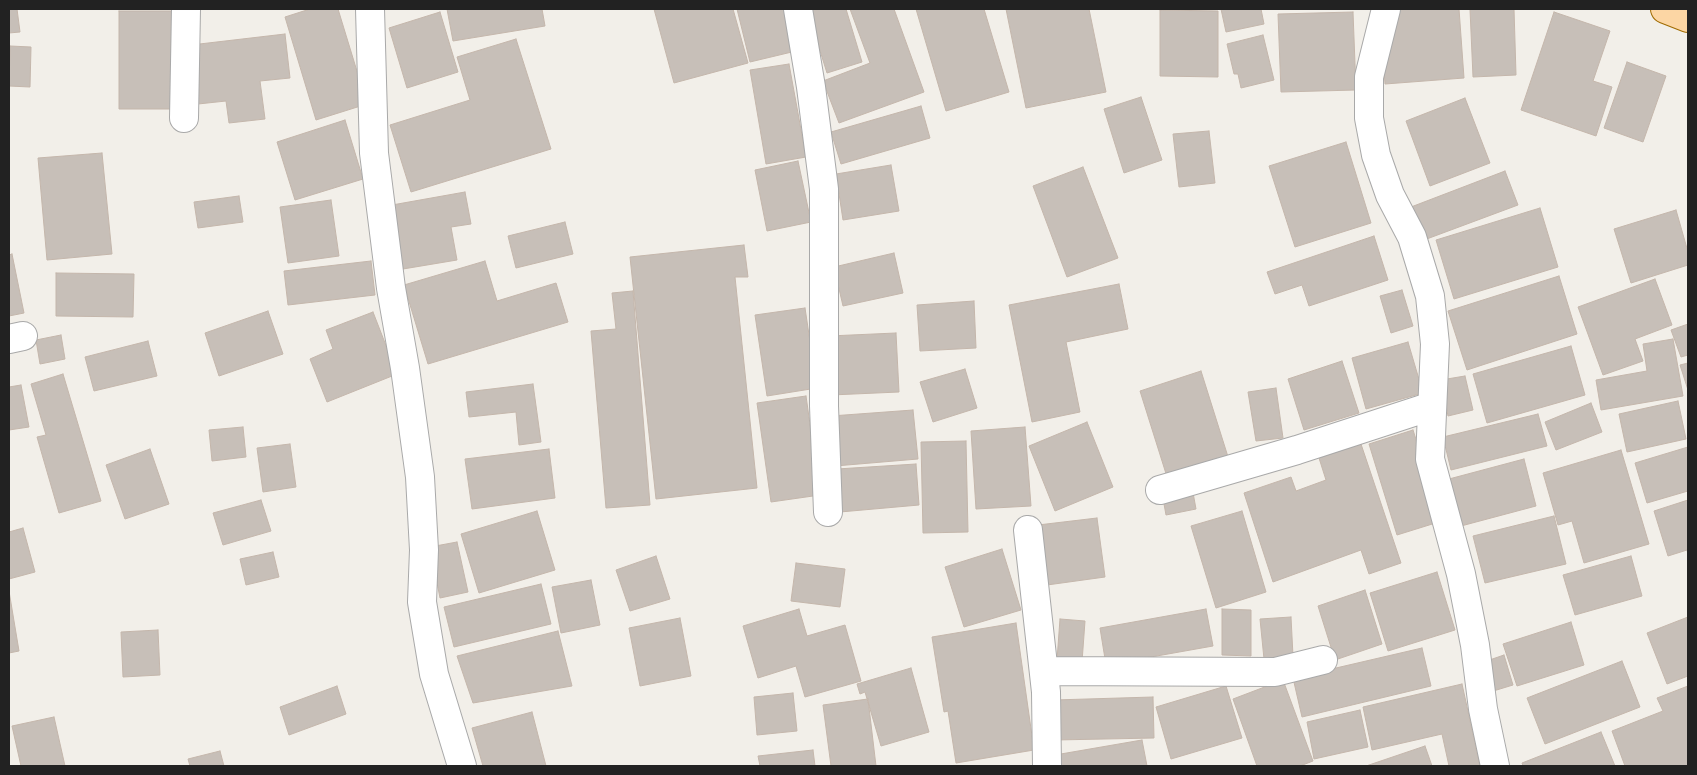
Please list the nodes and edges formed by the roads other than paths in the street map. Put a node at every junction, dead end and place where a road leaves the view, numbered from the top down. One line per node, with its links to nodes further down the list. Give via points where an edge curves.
1 (186, 9): 5 (street)
2 (370, 9): 12 (street, via 374,153 420,477 424,550 422,602 434,674)
3 (798, 9): 8 (street, via 812,87 824,189 824,406)
4 (1386, 9): 6 (street, via 1370,77 1368,118 1376,154 1390,194 1412,237 1430,296 1435,344)
5 (184, 118)
6 (1432, 406): 7 (street); 14 (street, via 1430,459 1462,574)
7 (1160, 490)
8 (828, 512)
9 (1028, 530): 11 (street)
10 (1322, 660): 11 (street, via 1275,672)
11 (1044, 671): 13 (street)
12 (462, 766)
13 (1047, 766)
14 (1495, 766)

